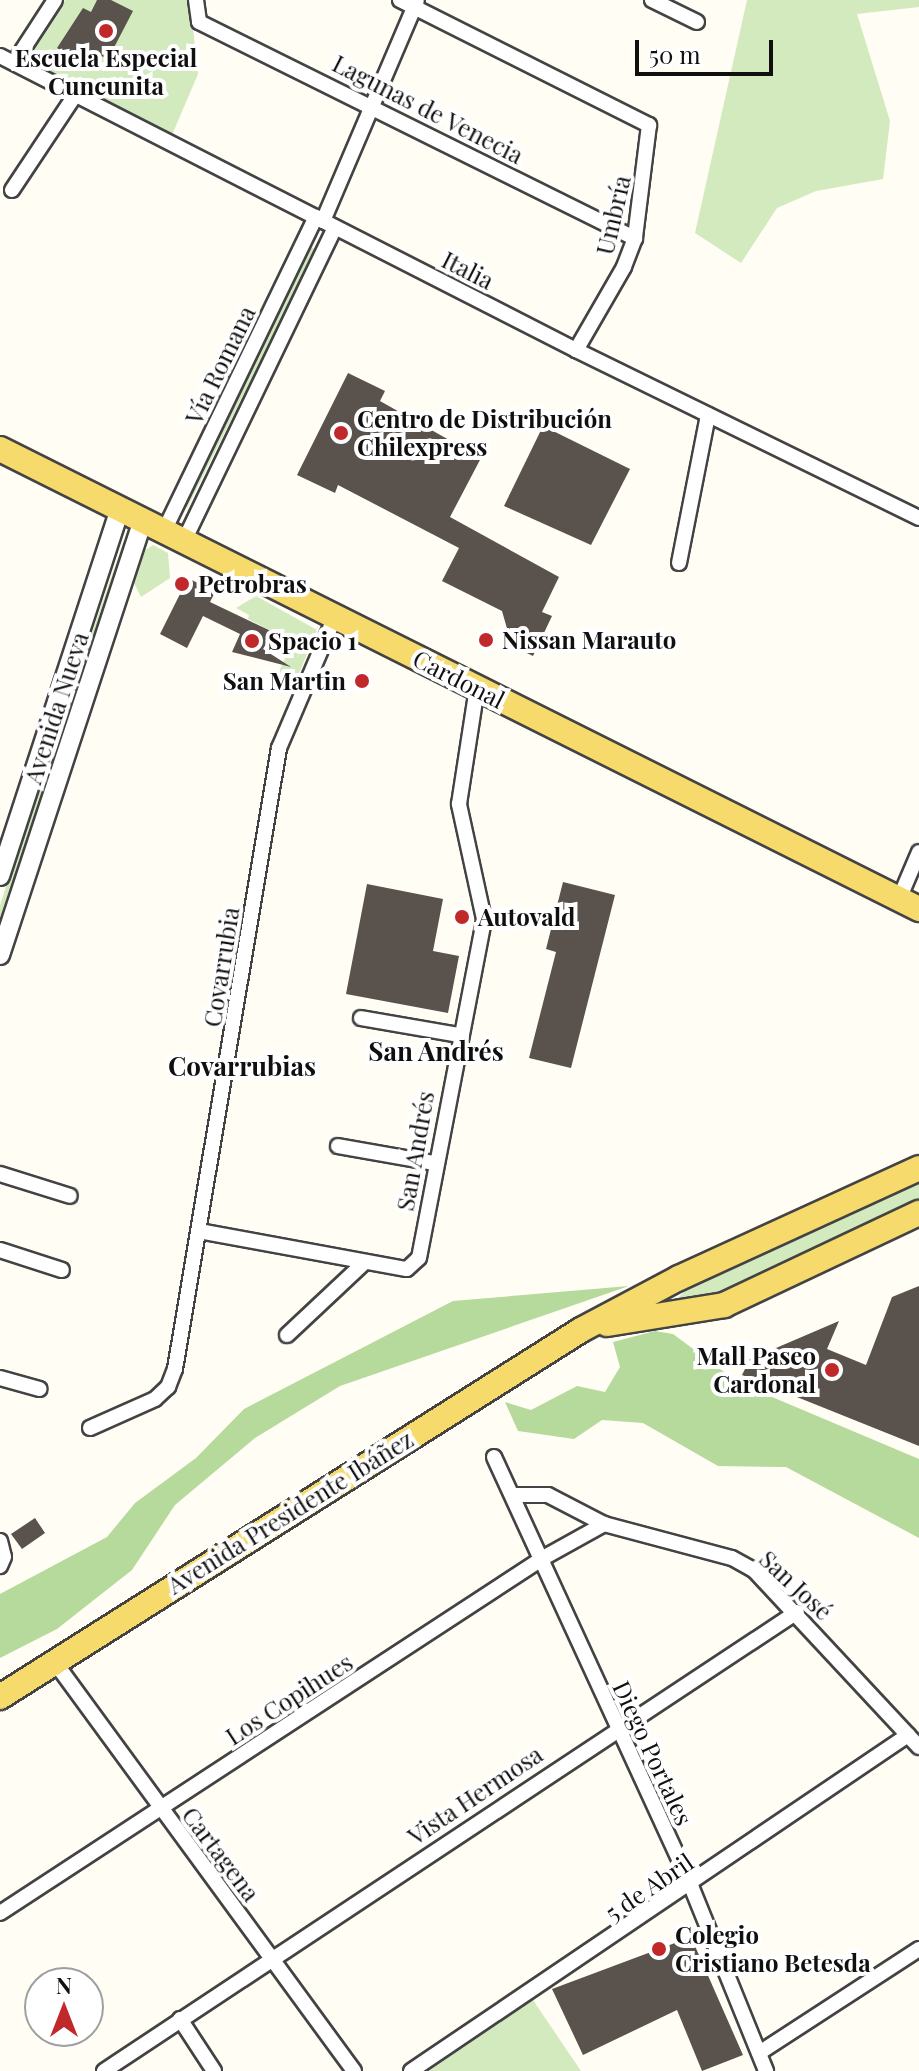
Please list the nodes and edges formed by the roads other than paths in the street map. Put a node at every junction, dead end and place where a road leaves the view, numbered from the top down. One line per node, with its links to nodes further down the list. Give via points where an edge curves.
1 (55, 0): 8 (street)
2 (196, 0): 10 (street, Lagunas de Venecia, via 199,22)
3 (400, 0): 5 (street)
4 (658, 1): 6 (street)
5 (416, 4): 10 (street, Vía Romana); 13 (street, Umbría, via 649,125)
6 (697, 22)
7 (0, 56): 8 (street, Italia)
8 (14, 63): 9 (street, Italia)
9 (75, 95): 11 (street); 12 (street, Italia)
10 (372, 104): 12 (street, Vía Romana); 13 (street, Lagunas de Venecia)
11 (12, 190)
12 (325, 222): 14 (street, Italia); 19 (street, Vía Romana); 19 (street, Vía Romana)
13 (635, 238): 14 (street, Umbría)
14 (576, 350): 15 (street, Italia)
15 (708, 415): 18 (street, Italia); 20 (street)
16 (0, 449): 17 (main road, Cardonal)
17 (120, 509): 19 (main road, Cardonal); 23 (street, Avenida Nueva)
18 (919, 518)
19 (163, 531): 21 (main road, Cardonal); 24 (street, Avenida Nueva)
20 (679, 563)
21 (335, 617): 22 (main road, Cardonal); 37 (street, Covarrubia, via 279,748)
22 (477, 688): 27 (main road, Cardonal); 30 (street, San Andrés, via 459,804 484,919)
23 (50, 725): 24 (street); 26 (street, Avenida Nueva)
24 (73, 733): 28 (street, Avenida Nueva)
25 (919, 852): 27 (street)
26 (0, 876)
27 (909, 904)
28 (0, 952)
29 (361, 1018): 30 (street)
30 (459, 1035): 32 (street, San Andrés)
31 (338, 1146): 32 (street)
32 (434, 1163): 39 (street, San Andrés, via 419,1258 407,1269)
33 (919, 1168): 41 (main road, Avenida Presidente Ibáñez)
34 (0, 1174): 35 (street)
35 (70, 1196)
36 (919, 1213): 42 (main road, Avenida Presidente Ibáñez, via 724,1305)
37 (199, 1231): 39 (street, San Andrés); 47 (street, Covarrubia, via 168,1387 155,1399)
38 (0, 1250): 40 (street)
39 (364, 1263): 44 (street)
40 (62, 1270)
41 (679, 1278): 42 (main road, via 666,1296); 43 (main road, Avenida Presidente Ibáñez)
42 (677, 1315): 43 (main road, Avenida Presidente Ibáñez)
43 (581, 1330): 55 (main road, Avenida Presidente Ibáñez)
44 (287, 1335)
45 (0, 1378): 46 (street)
46 (40, 1389)
47 (90, 1428)
48 (494, 1457): 49 (street, Diego Portales)
49 (513, 1495): 50 (street, San José, via 548,1495); 52 (street, Diego Portales)
50 (604, 1524): 52 (street, Los Copihues); 54 (street, San José, via 732,1558 754,1570)
51 (0, 1541): 53 (street)
52 (543, 1558): 57 (street, Diego Portales); 60 (street, Los Copihues)
53 (2, 1561)
54 (797, 1612): 57 (street, Vista Hermosa); 58 (street, San José)
55 (54, 1661): 56 (main road, Avenida Presidente Ibáñez); 60 (street, Cartagena)
56 (0, 1697)
57 (616, 1727): 61 (street, Diego Portales); 64 (street, Vista Hermosa)
58 (908, 1735): 59 (street, San José); 61 (street, 5 de Abril)
59 (919, 1747)
60 (161, 1810): 62 (street, Los Copihues); 64 (street, Cartagena)
61 (691, 1886): 66 (street, Diego Portales); 70 (street, 5 de Abril)
62 (0, 1913)
63 (919, 1949): 66 (street)
64 (271, 1958): 65 (street, Vista Hermosa); 69 (street, Cartagena)
65 (180, 2019): 67 (street, Vista Hermosa); 68 (street)
66 (759, 2053): 71 (street, Diego Portales)
67 (104, 2071)
68 (214, 2071)
69 (354, 2071)
70 (411, 2071)
71 (766, 2071)

